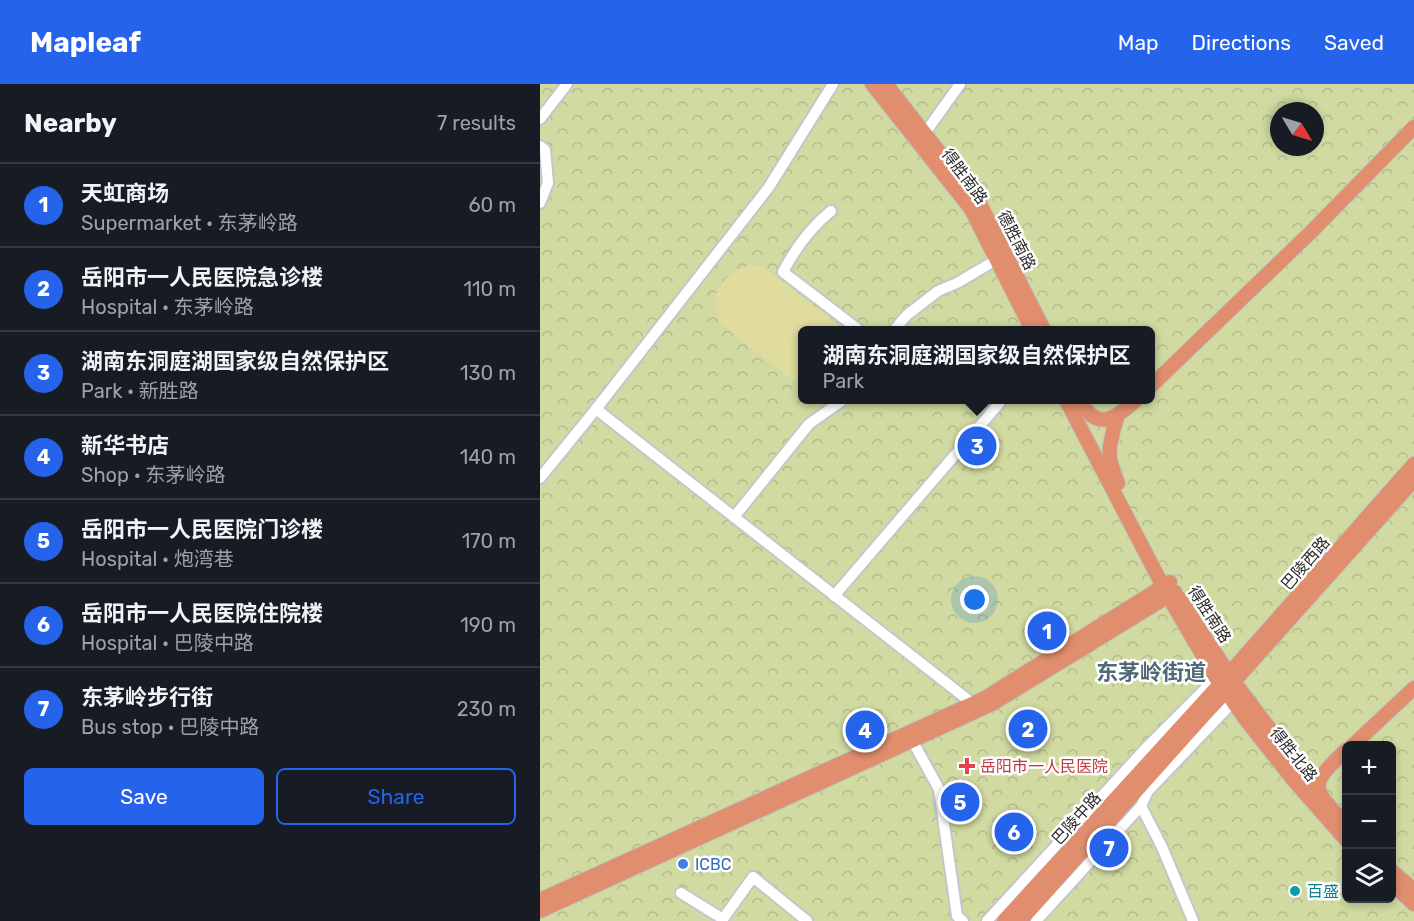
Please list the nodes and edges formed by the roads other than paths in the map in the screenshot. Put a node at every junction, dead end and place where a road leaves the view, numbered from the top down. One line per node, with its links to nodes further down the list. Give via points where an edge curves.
1 (567, 84): 6 (street)
2 (833, 84): 23 (street, via 769,187)
3 (872, 84): 12 (main road, 得胜南路, via 970,209)
4 (886, 84): 8 (main road, 德胜南路)
5 (960, 84): 8 (street)
6 (540, 119)
7 (1414, 127): 17 (main road)
8 (925, 134): 16 (main road, 德胜南路, via 980,204)
9 (540, 147): 10 (street, via 545,150 548,183)
10 (540, 202)
11 (831, 211): 13 (street, via 818,221 783,272)
12 (996, 260): 14 (street, via 938,291); 15 (main road, 得胜南路)
13 (854, 326)
14 (897, 326)
15 (1030, 326)
16 (1042, 326)
17 (1155, 382)
18 (836, 404): 28 (street, via 809,424)
19 (998, 404): 30 (street)
20 (1069, 404): 29 (main road, 得胜南路)
21 (1082, 404): 24 (main road, via 1093,416 1106,420)
22 (1131, 404): 24 (main road)
23 (596, 409): 26 (street); 28 (street)
24 (1117, 417): 29 (main road, 得胜南路, via 1108,448 1111,468)
25 (1414, 464): 31 (main road, 巴陵西路)
26 (540, 478)
27 (1414, 480): 31 (main road, 巴陵西路)
28 (734, 518): 30 (street)
29 (1169, 589): 31 (main road, 得胜南路); 33 (main road)
30 (834, 596): 33 (street)
31 (1226, 685): 34 (main road, 得胜北路); 35 (street); 40 (main road, 得胜南路); 56 (street, via 1147,747); 57 (main road, 巴陵中路); 58 (main road, 巴陵中路)
32 (1414, 688): 36 (main road)
33 (975, 707): 37 (main road); 51 (main road)
34 (1246, 720): 35 (street, via 1226,715); 39 (main road, 得胜北路)
35 (1210, 726): 43 (street, via 1148,790)
36 (1357, 741)
37 (913, 742): 53 (main road); 55 (street, via 939,789 957,916)
38 (1342, 755): 41 (main road)
39 (1281, 764): 40 (main road); 44 (main road, 得胜北路)
40 (1300, 770): 41 (main road, via 1316,774); 42 (main road, 得胜南路)
41 (1324, 771): 42 (main road, via 1319,779)
42 (1320, 795): 44 (main road); 45 (main road, 得胜南路)
43 (1141, 806): 59 (street); 60 (street)
44 (1322, 813): 46 (main road, 得胜北路)
45 (1342, 819)
46 (1342, 835)
47 (1396, 874): 49 (main road)
48 (1396, 888): 52 (main road)
49 (1414, 890)
50 (681, 893): 54 (street, via 723,920 753,877)
51 (540, 900)
52 (1414, 904)
53 (540, 912)
54 (807, 921)
55 (963, 921)
56 (987, 921)
57 (1004, 921)
58 (1020, 921)
59 (1036, 921)
60 (1193, 921)

